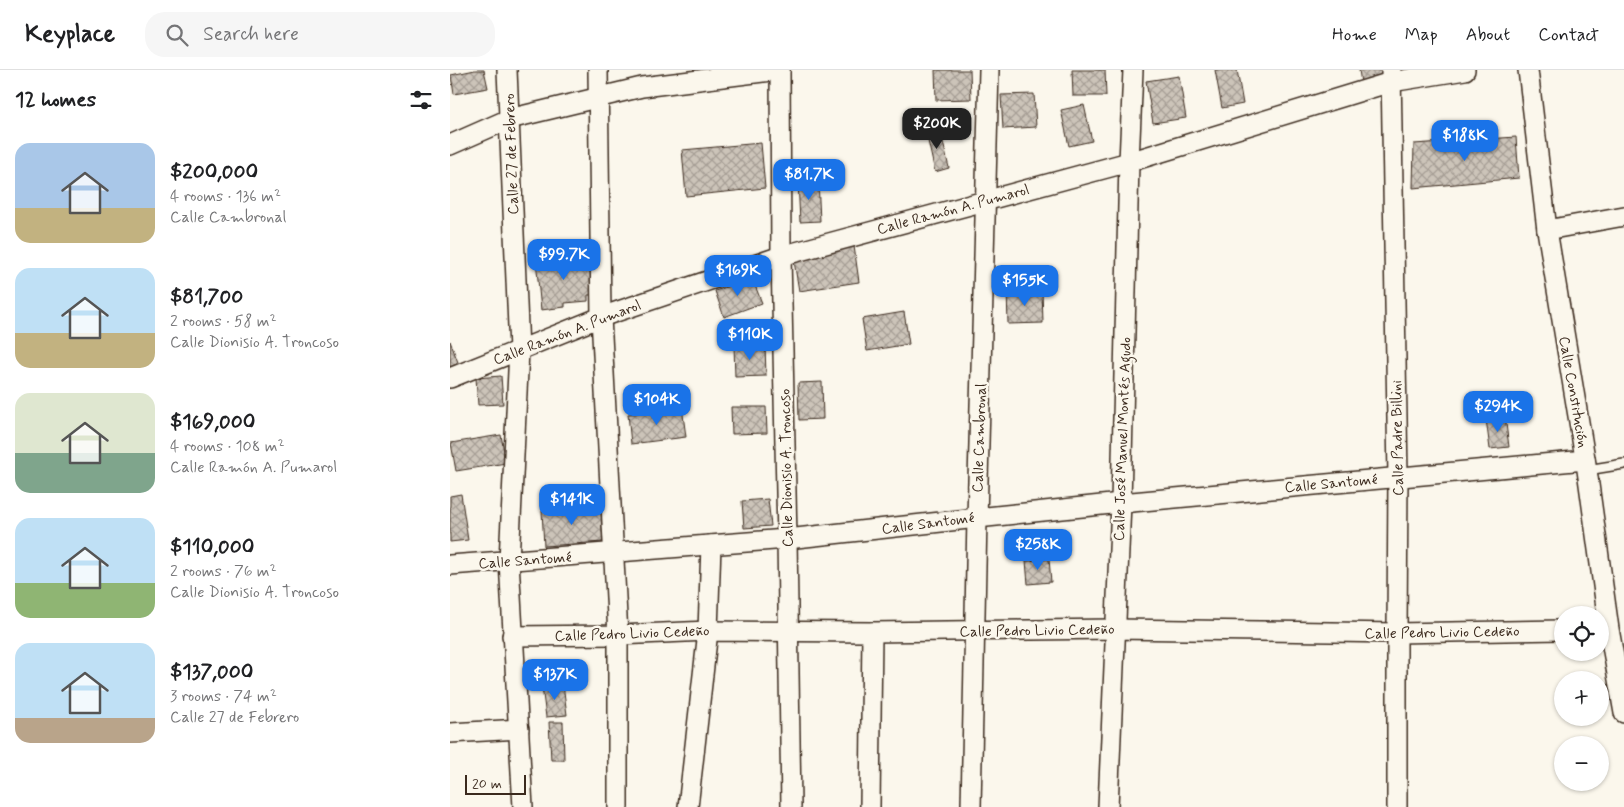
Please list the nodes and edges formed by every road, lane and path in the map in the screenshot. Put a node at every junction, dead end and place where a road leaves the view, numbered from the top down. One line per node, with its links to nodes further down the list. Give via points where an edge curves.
1 (507, 70): 10 (street, Calle 27 de Febrero)
2 (598, 70): 9 (street)
3 (780, 70): 9 (street, via 642,87); 16 (street, Calle Dionisio A. Troncoso)
4 (989, 70): 13 (street, Calle Cambronal)
5 (1133, 70): 12 (street, Calle José Manuel Montés Agudo)
6 (1465, 70): 8 (street, Calle Ramón A. Pumarol)
7 (1528, 70): 15 (street, Calle Constitución)
8 (1391, 76): 12 (street, Calle Ramón A. Pumarol); 22 (street, Calle Padre Billini)
9 (598, 98): 10 (street); 17 (street)
10 (509, 119): 11 (street); 18 (street, Calle 27 de Febrero)
11 (450, 145)
12 (1129, 162): 13 (street, Calle Ramón A. Pumarol); 23 (street, Calle José Manuel Montés Agudo)
13 (986, 200): 16 (street, Calle Ramón A. Pumarol); 24 (street, Calle Cambronal)
14 (1624, 216): 15 (street)
15 (1547, 230): 21 (street, Calle Constitución)
16 (782, 256): 17 (street, Calle Ramón A. Pumarol); 25 (street, Calle Dionisio A. Troncoso)
17 (601, 317): 18 (street, Calle Ramón A. Pumarol); 27 (street)
18 (519, 350): 19 (street, Calle Ramón A. Pumarol); 28 (street, Calle 27 de Febrero)
19 (450, 378)
20 (1624, 464): 21 (lane)
21 (1586, 465): 22 (street, Calle Santomé); 30 (street, Calle Constitución)
22 (1398, 476): 23 (street, Calle Santomé); 37 (street, Calle Padre Billini)
23 (1121, 503): 24 (street, Calle Santomé); 31 (street, Calle José Manuel Montés Agudo)
24 (976, 518): 25 (street, Calle Santomé); 35 (street, Calle Cambronal)
25 (787, 540): 26 (street, Calle Santomé); 34 (street, Calle Dionisio A. Troncoso)
26 (711, 545): 27 (street, Calle Santomé); 33 (street)
27 (614, 554): 28 (street, Calle Santomé); 38 (street)
28 (509, 561): 29 (street, Calle Santomé); 39 (street, Calle 27 de Febrero)
29 (450, 565)
30 (1601, 606)
31 (1115, 629): 35 (street, Calle Pedro Livio Cedeño); 37 (street, Calle Pedro Livio Cedeño); 50 (street, Calle José Manuel Montés Agudo)
32 (1554, 630): 37 (street, Calle Pedro Livio Cedeño)
33 (708, 631): 34 (street, Calle Pedro Livio Cedeño); 38 (street, Calle Pedro Livio Cedeño); 46 (street)
34 (787, 631): 36 (street, Calle Pedro Livio Cedeño); 47 (street, Calle Dionisio A. Troncoso)
35 (974, 631): 36 (street, Calle Pedro Livio Cedeño); 49 (street, Calle Cambronal)
36 (872, 632): 48 (street)
37 (1396, 634): 51 (street, Calle Padre Billini)
38 (618, 635): 39 (street, Calle Pedro Livio Cedeño); 45 (street)
39 (512, 636): 42 (street, Calle 27 de Febrero)
40 (1609, 651): 41 (street, Calle Constitución)
41 (1624, 713)
42 (520, 729): 43 (street); 44 (street, Calle 27 de Febrero)
43 (450, 733)
44 (523, 807)
45 (618, 807)
46 (688, 807)
47 (790, 807)
48 (870, 807)
49 (971, 807)
50 (1108, 807)
51 (1397, 807)

